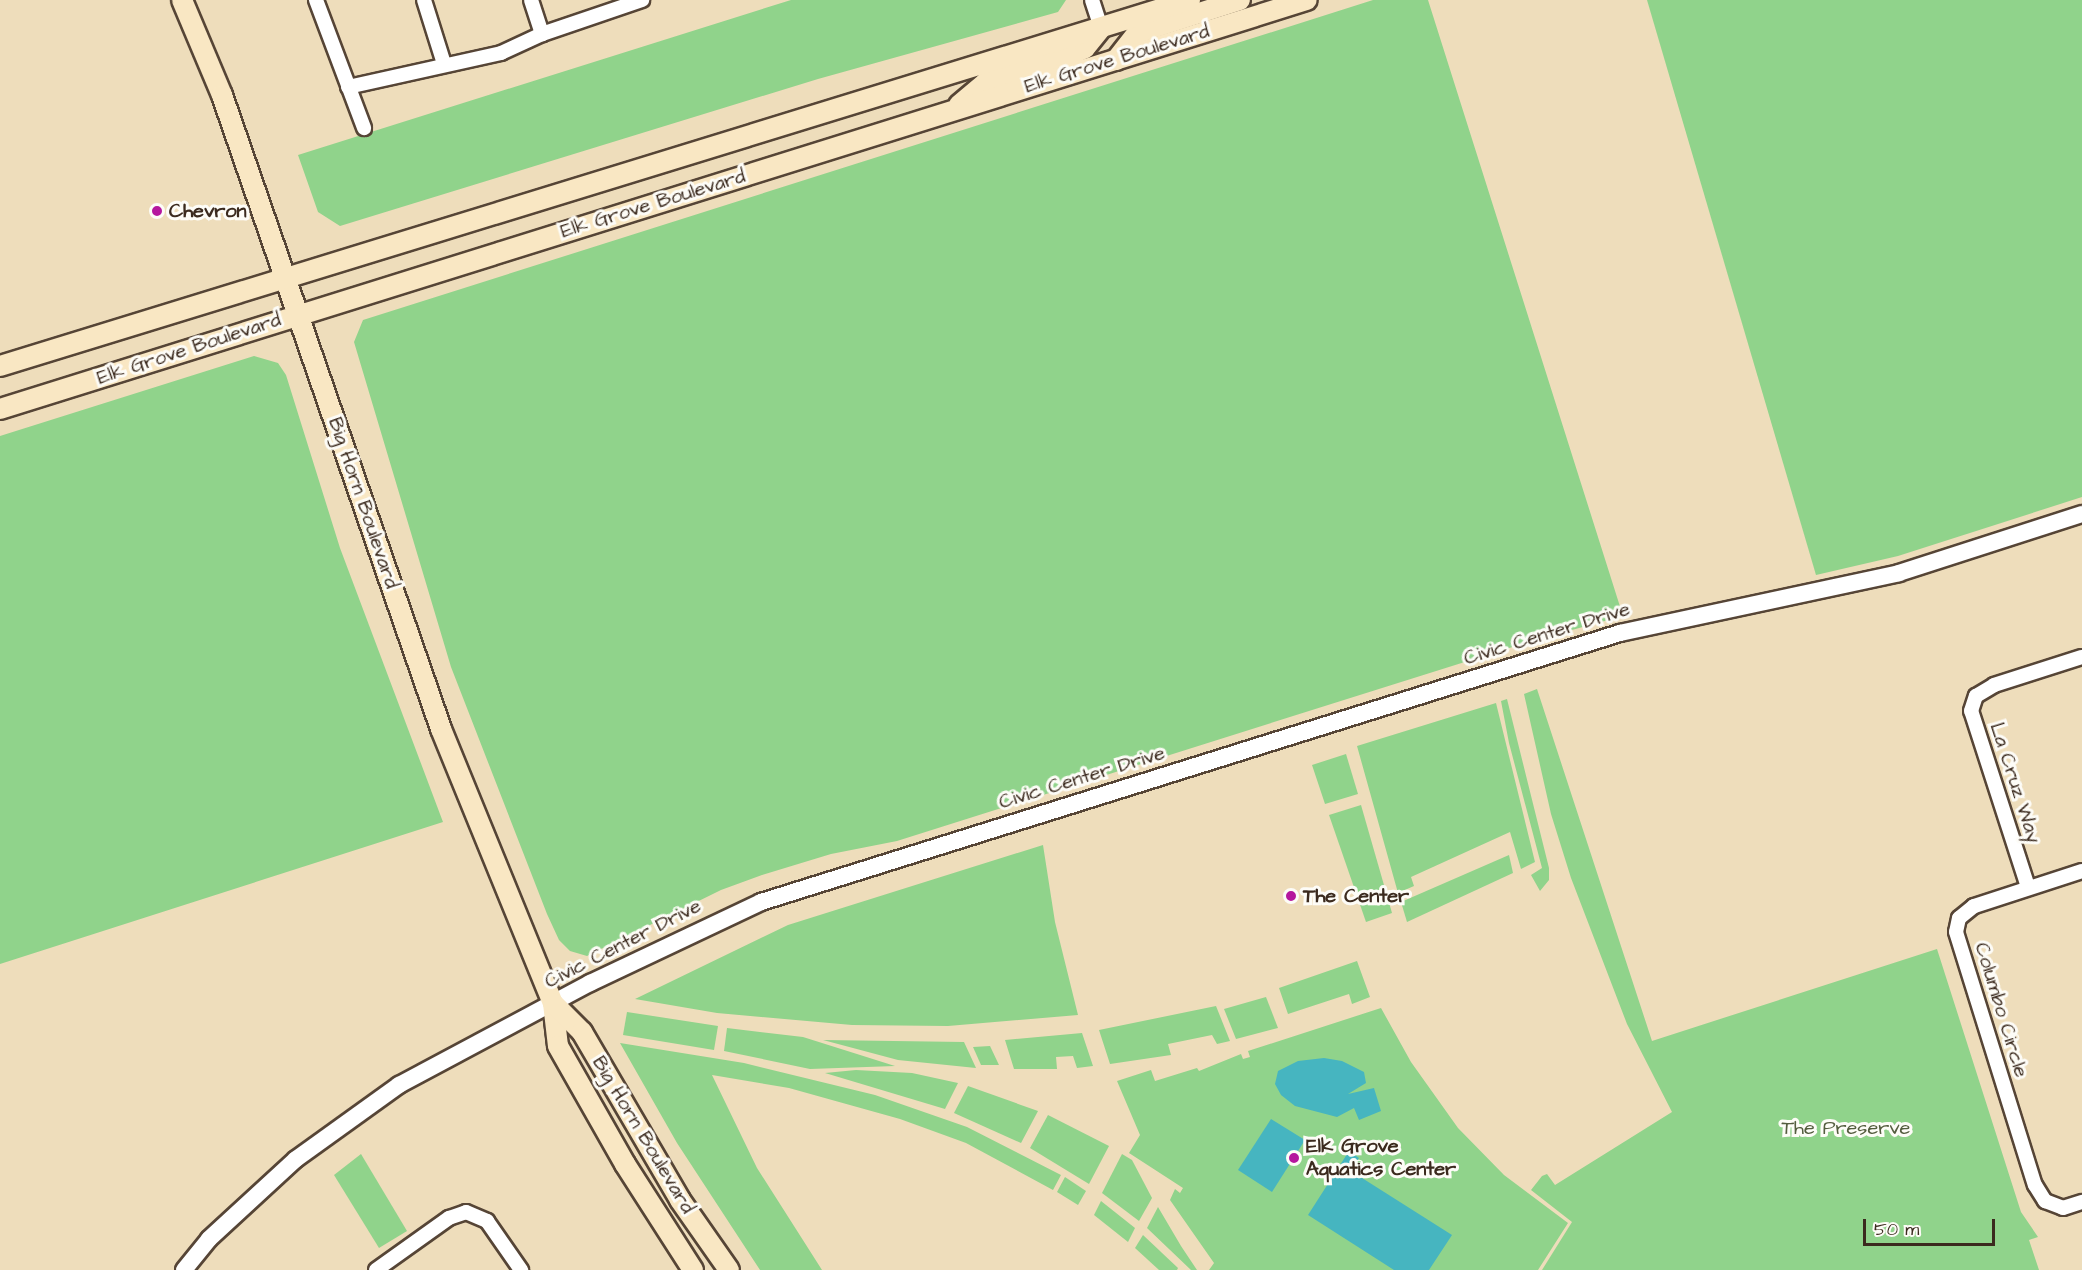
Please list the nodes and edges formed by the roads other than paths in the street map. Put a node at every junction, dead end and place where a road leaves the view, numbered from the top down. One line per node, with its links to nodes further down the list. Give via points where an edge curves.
1 (182, 0): 17 (main road, Big Horn Boulevard, via 222,95)
2 (316, 0): 14 (street)
3 (424, 0): 13 (street)
4 (531, 0): 11 (street)
5 (638, 0): 11 (street)
6 (1092, 0): 10 (street)
7 (1190, 0): 10 (main road, Elk Grove Boulevard)
8 (1240, 0): 12 (main road, via 1137,33)
9 (1307, 0): 12 (main road, Elk Grove Boulevard)
10 (1101, 28): 15 (main road, via 1084,48 986,82); 17 (main road, Elk Grove Boulevard)
11 (542, 34): 13 (street, via 501,53)
12 (1116, 60): 15 (main road, Elk Grove Boulevard)
13 (444, 64): 14 (street)
14 (348, 87): 16 (street)
15 (952, 111): 18 (main road, Elk Grove Boulevard)
16 (364, 128)
17 (286, 278): 18 (main road, Big Horn Boulevard); 19 (main road, Elk Grove Boulevard)
18 (298, 314): 20 (main road, Elk Grove Boulevard); 25 (main road, Big Horn Boulevard, via 441,729)
19 (0, 366)
20 (0, 409)
21 (2082, 514): 25 (street, Civic Center Drive, via 1855,585 1620,633 761,902 673,941)
22 (2082, 657): 24 (street, La Cruz Way, via 1994,685 1977,696 1971,711)
23 (2082, 871): 24 (street, Columbo Circle)
24 (2028, 887): 26 (street, Columbo Circle, via 1974,906 1959,918 1956,932 2035,1185 2045,1201 2063,1208)
25 (553, 1003): 27 (street, Civic Center Drive, via 399,1085 346,1120 209,1239); 30 (main road, Big Horn Boulevard, via 558,1046); 31 (main road, Big Horn Boulevard, via 582,1032 680,1200)
26 (2082, 1202)
27 (184, 1270)
28 (376, 1270): 29 (street, via 449,1218 466,1212 487,1221)
29 (521, 1270)
30 (693, 1270)
31 (729, 1270)

